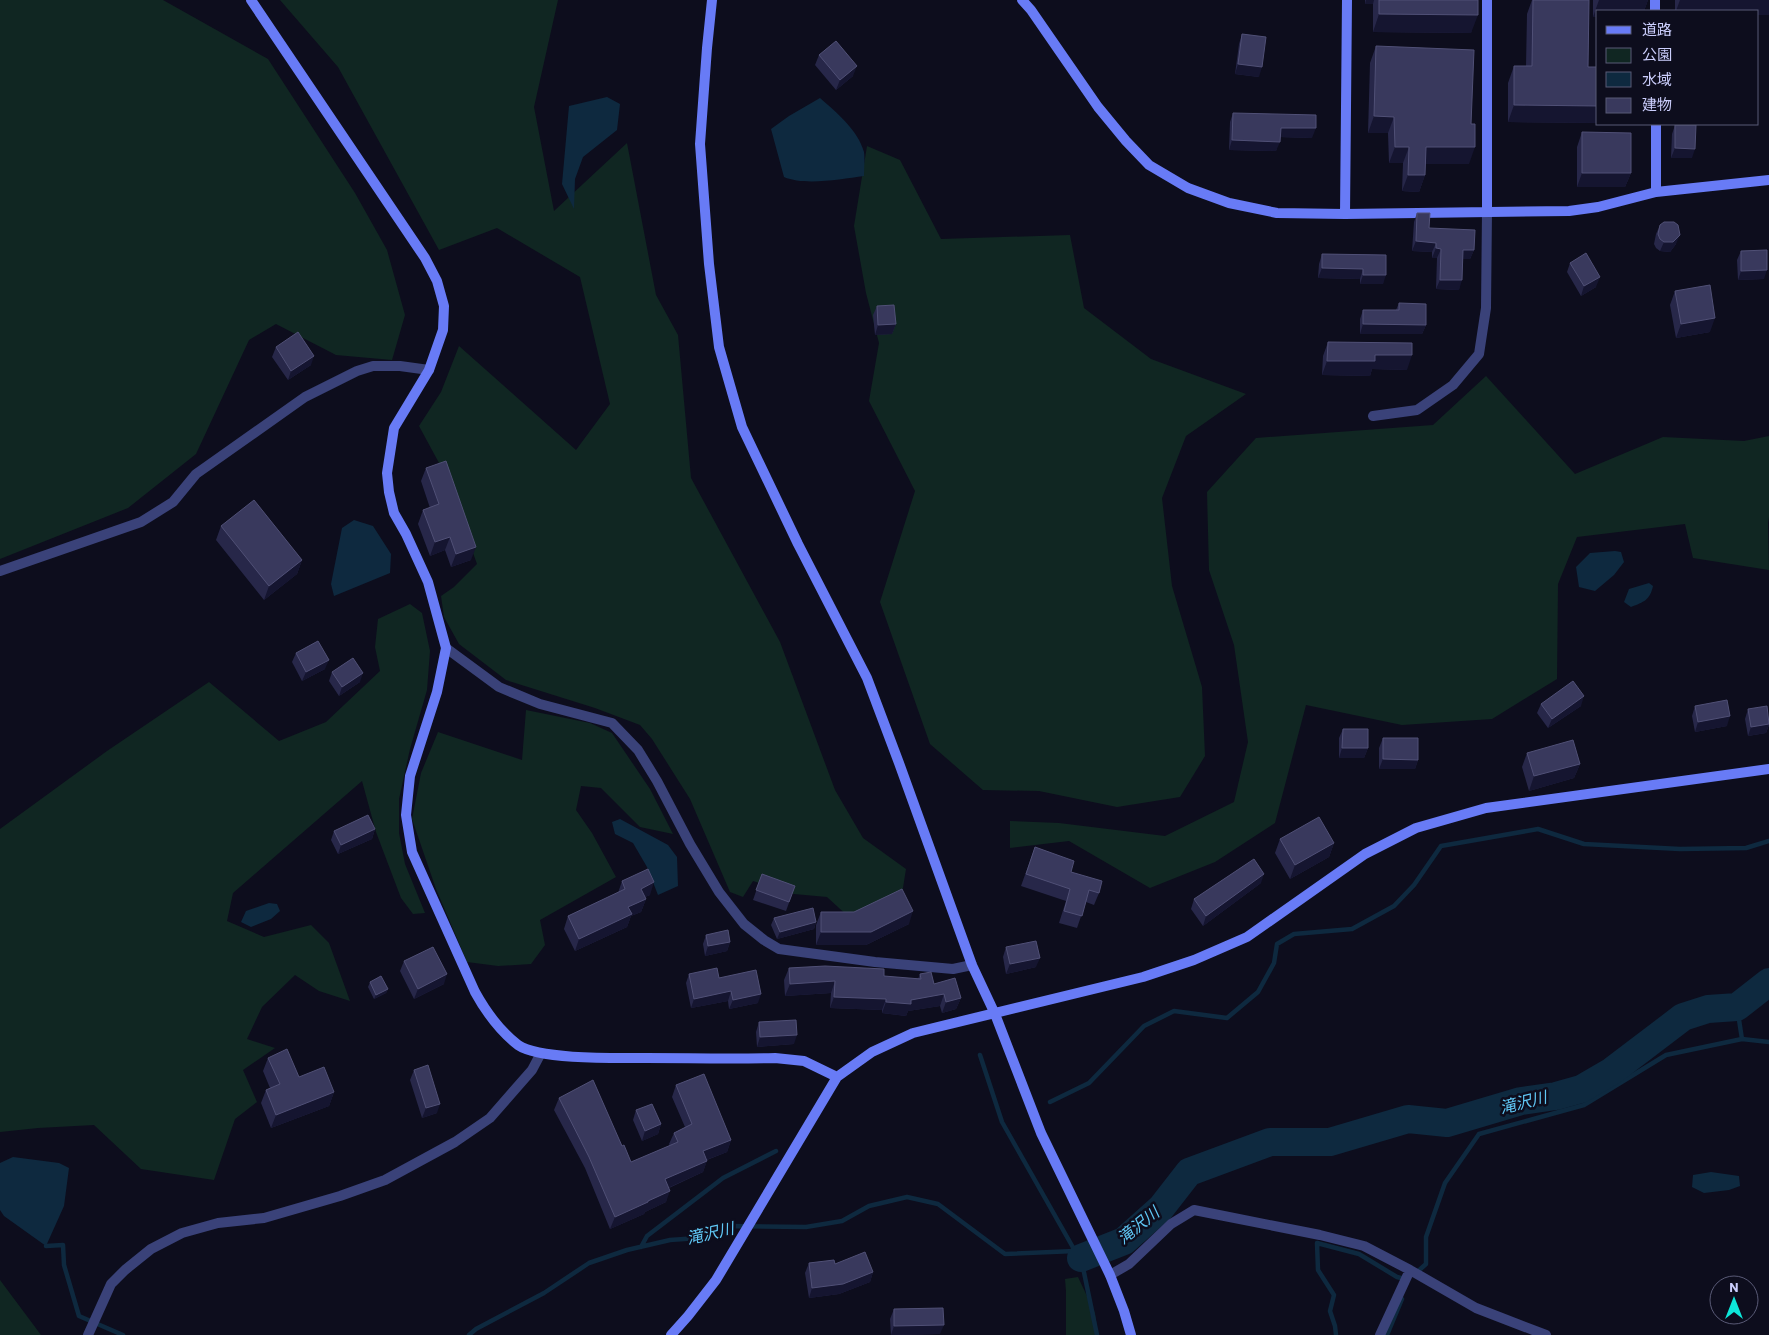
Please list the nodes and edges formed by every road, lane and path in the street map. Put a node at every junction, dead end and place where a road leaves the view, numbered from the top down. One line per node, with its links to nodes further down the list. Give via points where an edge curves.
1 (251, 0): 11 (street, via 425,258 444,306 443,330)
2 (712, 0): 16 (street, via 700,144 719,347 742,427 867,678)
3 (1022, 0): 10 (street, via 1098,107 1150,165 1188,188 1229,203 1277,213)
4 (1346, 0): 10 (street)
5 (1487, 0): 9 (street)
6 (1656, 125): 8 (street)
7 (1769, 180): 8 (street)
8 (1656, 192): 9 (street, via 1568,211)
9 (1487, 212): 10 (street); 12 (street, via 1486,308 1478,354 1452,386 1417,410)
10 (1345, 214)
11 (429, 370): 13 (street, via 373,366 357,371 305,397 196,474 173,502 141,522); 14 (street, via 394,428 386,473 394,513 428,582)
12 (1373, 416)
13 (0, 571)
14 (446, 648): 16 (street, via 499,687 540,704 612,723 638,750 718,892 744,924 764,940 779,949 875,962 954,969); 18 (street, via 437,692 410,776 406,815 412,852 486,1011 520,1046)
15 (1769, 769): 17 (street, via 1486,808 1416,828 1365,854 1247,937 1220,949 1143,977)
16 (972, 965): 17 (street)
17 (995, 1014): 19 (street, via 913,1033 872,1052); 21 (street, via 1041,1133)
18 (541, 1052): 19 (street, via 598,1058 776,1058 804,1061); 22 (street, via 532,1070 490,1118 455,1142 385,1180 264,1218 218,1223 182,1233 151,1249 111,1284)
19 (836, 1077): 23 (street, via 716,1280)
20 (1410, 1270): 21 (street, via 1364,1246 1194,1210 1171,1224 1129,1264); 25 (street); 26 (street, via 1476,1308)
21 (1110, 1275): 24 (street)
22 (88, 1335)
23 (671, 1335)
24 (1131, 1335)
25 (1380, 1335)
26 (1546, 1335)

